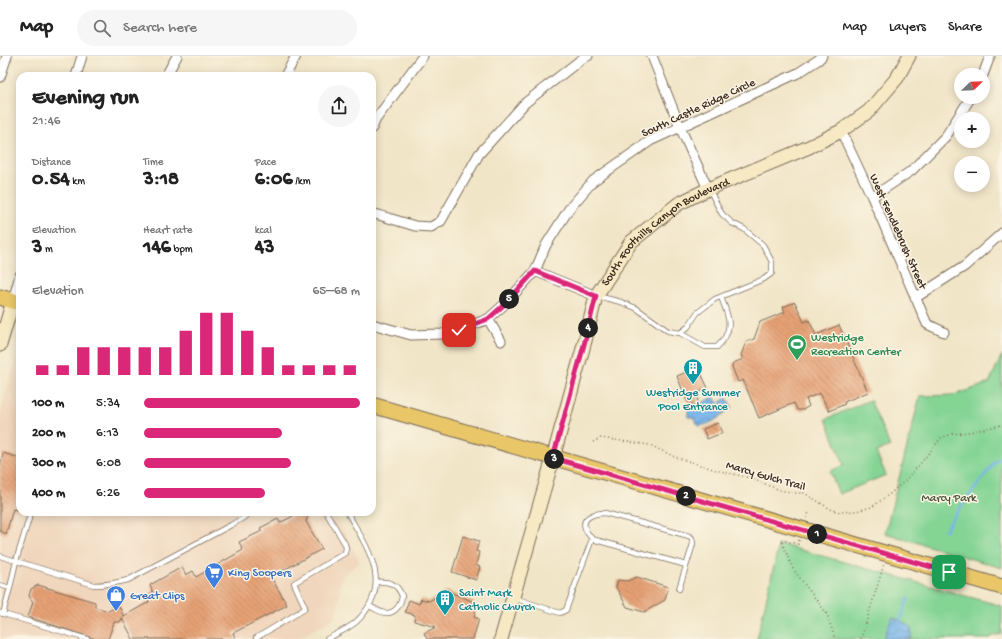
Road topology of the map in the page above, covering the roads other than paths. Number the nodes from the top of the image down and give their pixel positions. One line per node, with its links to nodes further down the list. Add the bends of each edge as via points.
1 (7, 56): 15 (street)
2 (82, 56): 12 (street)
3 (177, 56): 13 (street)
4 (296, 56): 14 (street)
5 (424, 56): 17 (street)
6 (588, 56): 22 (street, via 525,103 479,154 441,222 431,227 415,226)
7 (652, 56): 18 (street)
8 (822, 56): 18 (street, South Castle Ridge Circle, via 798,73)
9 (909, 56): 19 (street, South Foothills Canyon Boulevard, via 897,78 869,111)
10 (990, 56): 11 (street)
11 (986, 68)
12 (77, 72)
13 (168, 72)
14 (287, 72)
15 (0, 77)
16 (967, 104): 21 (street, via 946,136 911,171)
17 (376, 119)
18 (680, 127): 20 (street); 24 (street, South Castle Ridge Circle, via 650,141 593,181 569,209 546,245)
19 (841, 131): 20 (street, South Foothills Canyon Boulevard); 21 (street, West Fendlebrush Street)
20 (708, 189): 26 (street, South Foothills Canyon Boulevard, via 678,204 632,242); 27 (lane, via 722,214 762,245 772,262 772,273 764,279)
21 (872, 198): 28 (street, West Fendlebrush Street)
22 (376, 214)
23 (1002, 233): 28 (street, via 965,266)
24 (535, 271): 26 (street); 30 (street, South Castle Ridge Circle)
25 (16, 286): 29 (street)
26 (596, 296): 33 (lane, via 636,308 668,331); 37 (street, South Foothills Canyon Boulevard)
27 (721, 297): 33 (lane, via 697,313 688,327); 33 (lane, via 730,327 717,347 705,347)
28 (915, 298): 32 (street, West Fendlebrush Street, via 926,324)
29 (11, 300): 35 (street)
30 (488, 319): 31 (street, South Castle Ridge Circle, via 442,334 411,335); 34 (street)
31 (376, 325)
32 (944, 332)
33 (680, 333)
34 (501, 341)
35 (0, 345)
36 (376, 406): 37 (main road)
37 (553, 458): 48 (main road); 51 (street, South Foothills Canyon Boulevard)
38 (30, 516): 44 (lane)
39 (245, 516): 44 (lane, via 128,580 115,584 94,585)
40 (328, 516): 54 (lane, via 346,548 345,553 294,583 305,607 303,610)
41 (349, 516): 46 (lane, via 373,560)
42 (592, 539): 45 (lane); 45 (lane, via 585,528 585,523 588,518 599,513 689,536 693,541); 51 (lane, via 566,610 560,613)
43 (0, 556): 44 (lane)
44 (16, 561): 49 (lane)
45 (686, 566): 50 (lane)
46 (376, 582): 52 (lane); 52 (lane, via 396,585 402,596 400,604 388,613)
47 (0, 585): 49 (lane)
48 (1002, 587)
49 (10, 588): 53 (lane)
50 (679, 589)
51 (513, 598): 57 (street, South Foothills Canyon Boulevard)
52 (369, 606): 56 (lane, via 352,625)
53 (2, 614): 55 (lane)
54 (256, 638)
55 (87, 639)
56 (327, 639)
57 (501, 639)

